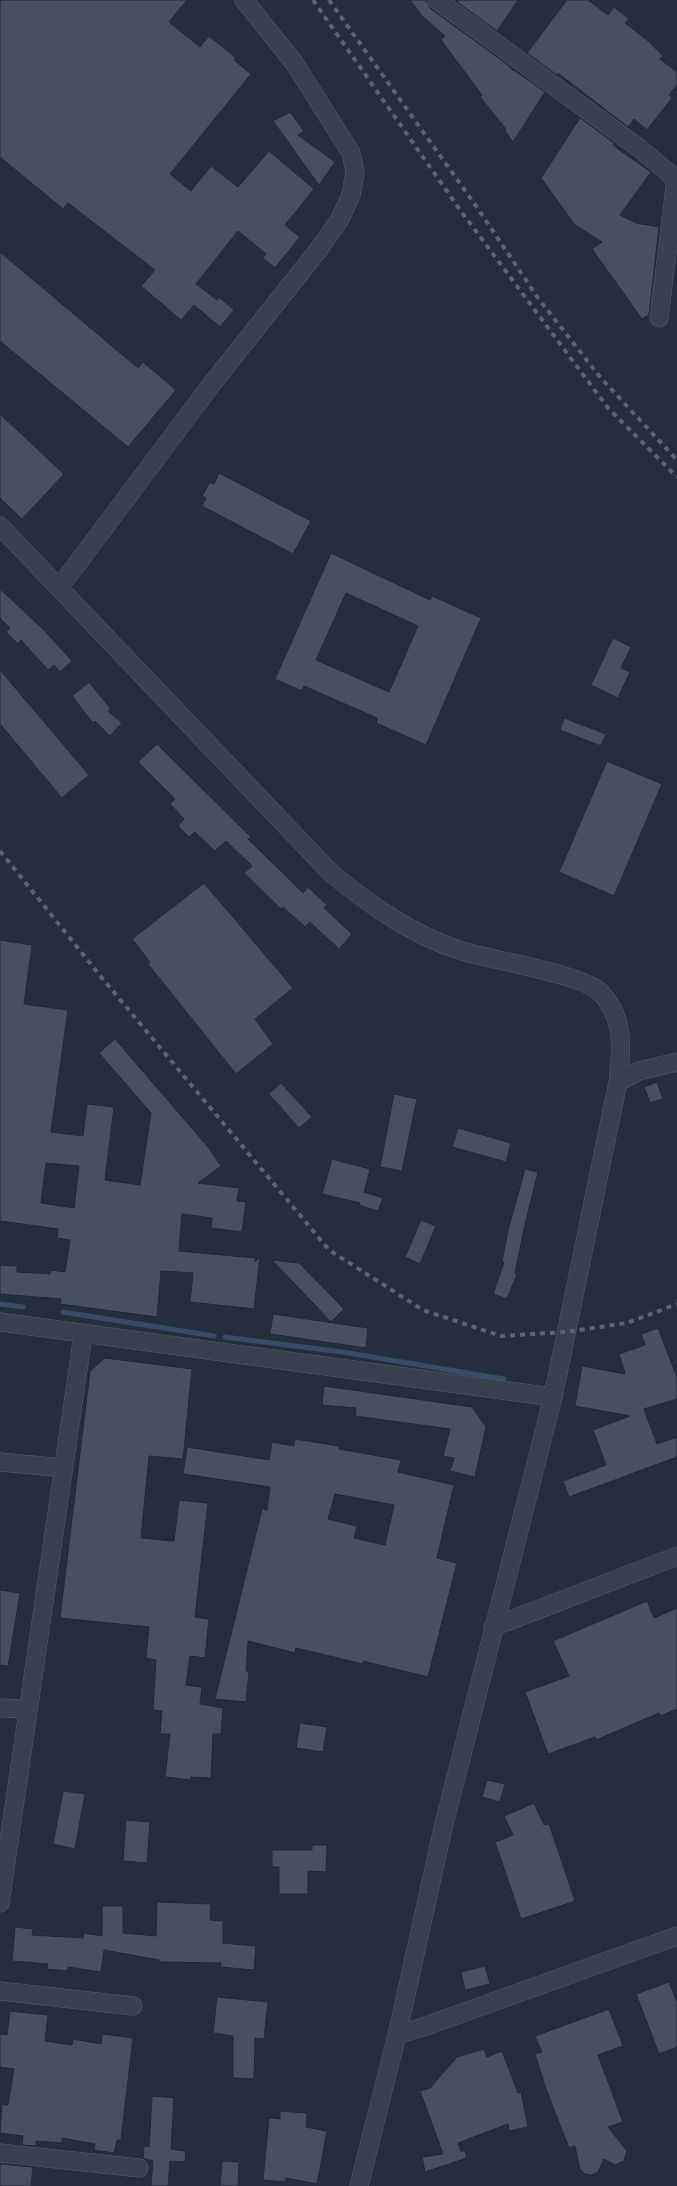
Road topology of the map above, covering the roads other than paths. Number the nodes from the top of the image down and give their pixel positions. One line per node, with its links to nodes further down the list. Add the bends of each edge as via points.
1 (244, 0): 6 (street, via 295,64 351,153 355,172 351,195 320,249 211,385)
2 (436, 0): 3 (street, via 639,148)
3 (676, 180): 4 (street)
4 (659, 318)
5 (0, 526): 6 (street)
6 (59, 588): 8 (street, via 331,873 368,903 411,930 461,951 574,979 598,990 611,1005 619,1026 622,1049)
7 (677, 1062): 8 (street, via 639,1071)
8 (618, 1082): 11 (street)
9 (0, 1322): 10 (street)
10 (83, 1335): 11 (street); 13 (street)
11 (553, 1397): 15 (street)
12 (0, 1462): 13 (street)
13 (64, 1468): 17 (street)
14 (677, 1556): 15 (street)
15 (493, 1626): 22 (street)
16 (0, 1708): 17 (street)
17 (28, 1709): 18 (street)
18 (0, 1904)
19 (677, 1936): 22 (street)
20 (0, 1991): 21 (street)
21 (133, 2006)
22 (396, 2035): 25 (street)
23 (0, 2153): 24 (street)
24 (139, 2168)
25 (359, 2186)

